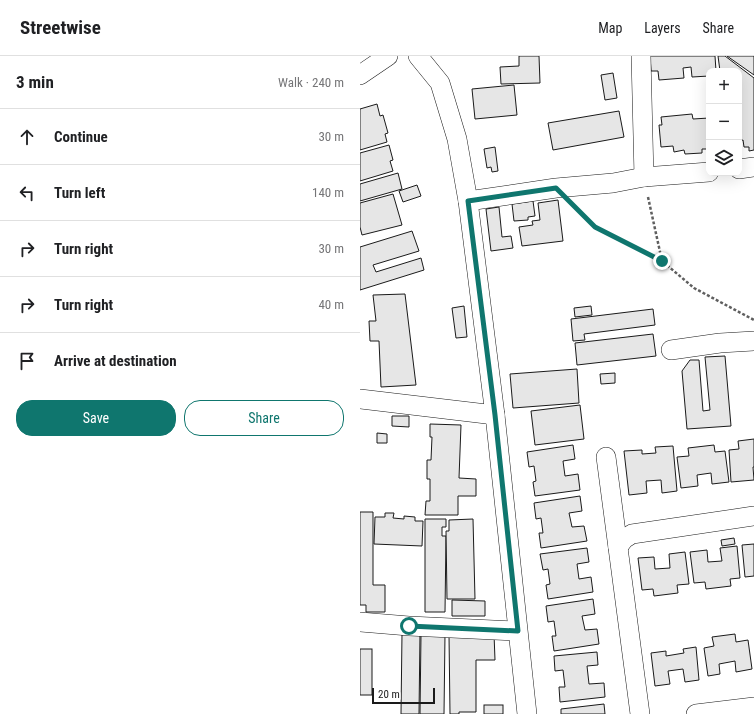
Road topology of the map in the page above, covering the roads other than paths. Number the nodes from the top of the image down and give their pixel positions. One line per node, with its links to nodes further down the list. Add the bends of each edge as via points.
1 (388, 56): 4 (street)
2 (418, 56): 9 (street, via 440,83 457,139)
3 (641, 56): 8 (street)
4 (360, 76)
5 (754, 167): 6 (street)
6 (742, 169)
7 (706, 172): 8 (street)
8 (644, 177): 9 (street)
9 (468, 201): 13 (street)
10 (754, 341): 11 (street)
11 (671, 350)
12 (360, 399): 13 (street)
13 (495, 415): 18 (street)
14 (606, 457): 16 (street)
15 (754, 516): 16 (street, via 632,534)
16 (618, 547): 21 (street)
17 (360, 622): 18 (street)
18 (518, 631): 20 (street)
19 (754, 707): 22 (street)
20 (527, 714)
21 (640, 714)
22 (696, 714)

